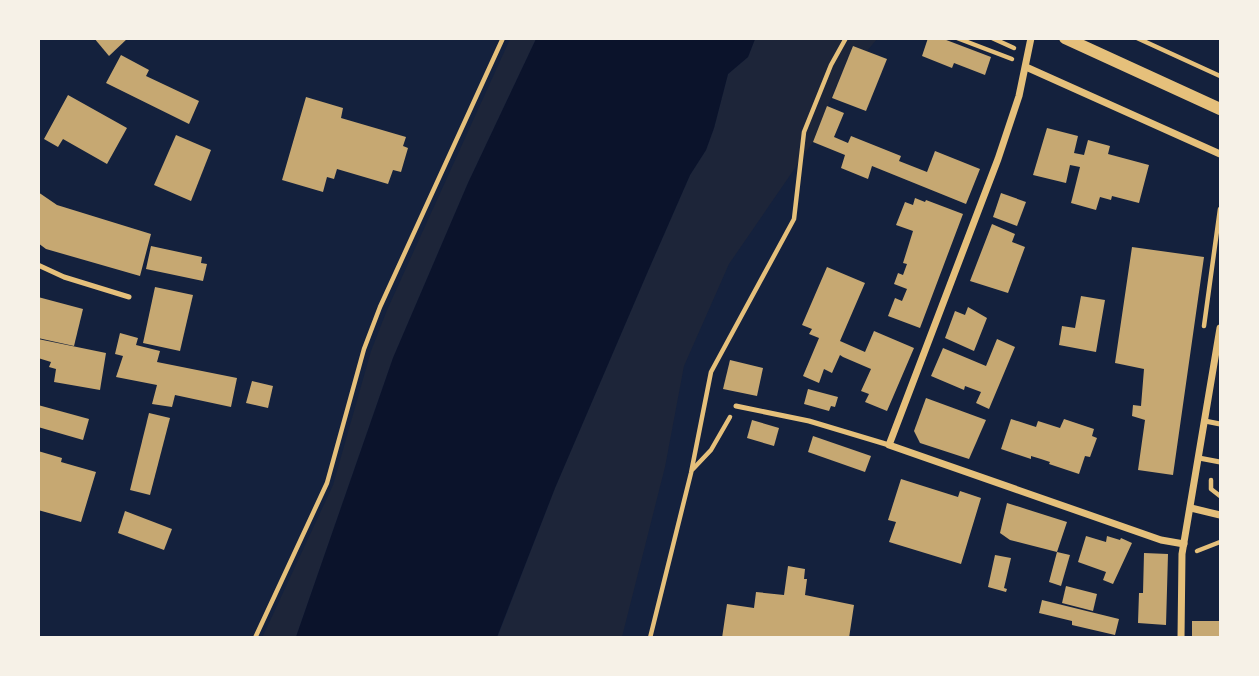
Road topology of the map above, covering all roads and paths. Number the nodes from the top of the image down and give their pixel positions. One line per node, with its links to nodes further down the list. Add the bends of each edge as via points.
1 (503, 38): 32 (path, via 380,307 327,483)
2 (846, 38): 24 (path, via 804,132 794,219 711,372)
3 (957, 38): 9 (path)
4 (992, 38): 8 (path)
5 (1031, 38): 10 (street)
6 (1065, 38): 12 (street)
7 (1137, 38): 11 (path)
8 (1014, 48)
9 (1012, 59)
10 (1026, 66): 13 (street); 21 (street, via 998,159)
11 (1220, 76)
12 (1220, 109)
13 (1219, 150)
14 (38, 265): 15 (lane)
15 (129, 297)
16 (1220, 328): 17 (street)
17 (1218, 367): 19 (street)
18 (737, 406): 21 (lane); 24 (path, via 711,450)
19 (1205, 421): 20 (lane); 22 (street)
20 (1220, 424)
21 (889, 445): 30 (street, via 1161,540)
22 (1199, 458): 23 (lane); 27 (street)
23 (1220, 462)
24 (692, 470): 33 (path)
25 (1211, 484): 26 (path)
26 (1220, 496)
27 (1191, 508): 28 (street); 30 (street)
28 (1220, 515)
29 (1220, 542): 31 (path)
30 (1184, 544): 34 (street)
31 (1192, 556)
32 (255, 638)
33 (650, 638)
34 (1181, 638)

